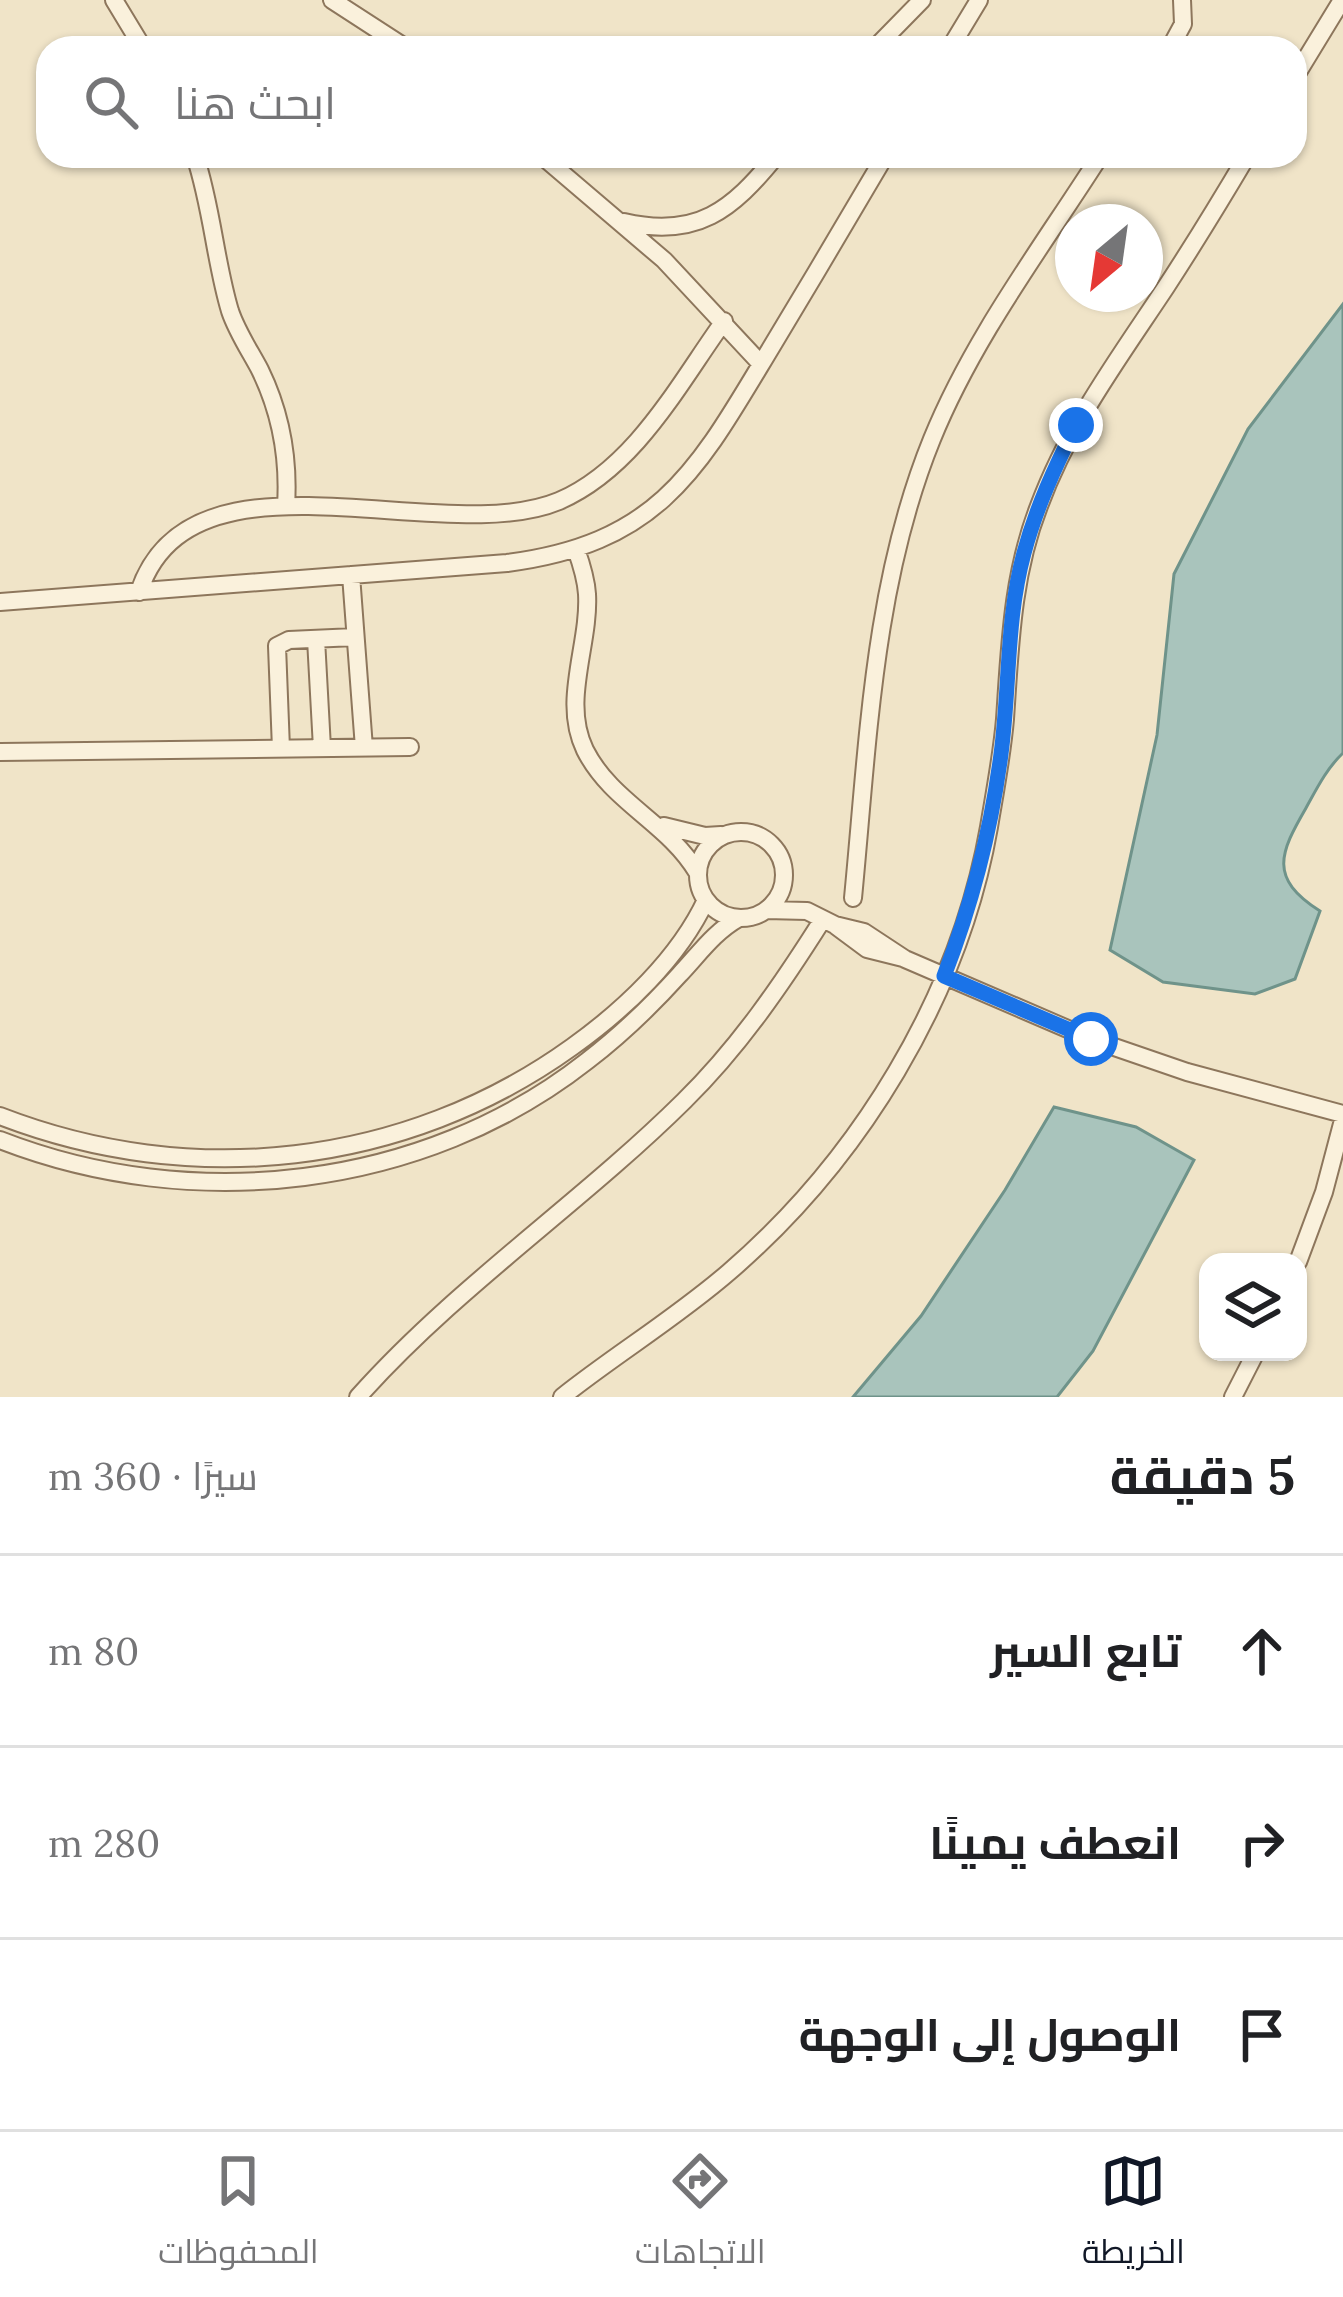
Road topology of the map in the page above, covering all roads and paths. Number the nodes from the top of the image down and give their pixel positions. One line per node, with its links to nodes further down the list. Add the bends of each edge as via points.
1 (113, 0): 7 (street)
2 (332, 0): 8 (street)
3 (922, 0): 9 (street)
4 (979, 0): 10 (street)
5 (1182, 0): 11 (street)
6 (1342, 0): 12 (street)
7 (136, 36)
8 (388, 36)
9 (887, 36)
10 (957, 36)
11 (1176, 36)
12 (1307, 57)
13 (199, 168): 22 (street, via 229,308 280,427)
14 (557, 168): 19 (street)
15 (766, 168): 19 (street, via 741,197 703,220 673,227)
16 (878, 168): 21 (street)
17 (1092, 168): 38 (street, via 974,354 921,466 881,630)
18 (1239, 168): 43 (street, via 1091,398 1037,509 1011,619 987,838)
19 (622, 222): 20 (street)
20 (724, 321): 21 (street); 22 (street, via 631,448 557,502 489,517)
21 (761, 364): 23 (street, via 686,478 637,519)
22 (286, 506): 25 (street, via 236,509 195,525 157,556)
23 (576, 548): 24 (street, via 508,563); 34 (street, via 587,597 578,728 600,772)
24 (350, 575): 25 (street); 27 (street)
25 (140, 592): 26 (street)
26 (0, 602)
27 (355, 638): 28 (street); 32 (street)
28 (316, 639): 30 (street, via 277,646); 31 (street)
29 (410, 747): 32 (street)
30 (281, 748): 31 (street); 33 (street)
31 (322, 748): 32 (street)
32 (364, 748)
33 (0, 752)
34 (657, 824): 35 (street); 36 (street)
35 (724, 835): 36 (street, via 702,854); 37 (street, via 752,833 769,842)
36 (697, 872): 39 (street)
37 (784, 877): 40 (street); 42 (street)
38 (854, 898)
39 (706, 900): 41 (street); 44 (street, via 658,968 587,1036 487,1099 391,1137 299,1155 177,1158 77,1141)
40 (766, 910): 41 (street); 42 (street)
41 (739, 918): 46 (street, via 569,1074 492,1120 398,1158 316,1175 188,1182 99,1169)
42 (822, 918): 43 (street); 49 (street, via 760,1013 691,1095)
43 (944, 976): 45 (street, via 1044,1020); 50 (street, via 885,1089 780,1223 697,1298)
44 (0, 1116)
45 (1343, 1118): 47 (street)
46 (0, 1139)
47 (1301, 1253)
48 (1251, 1361): 51 (street)
49 (358, 1397)
50 (562, 1397)
51 (1233, 1397)

